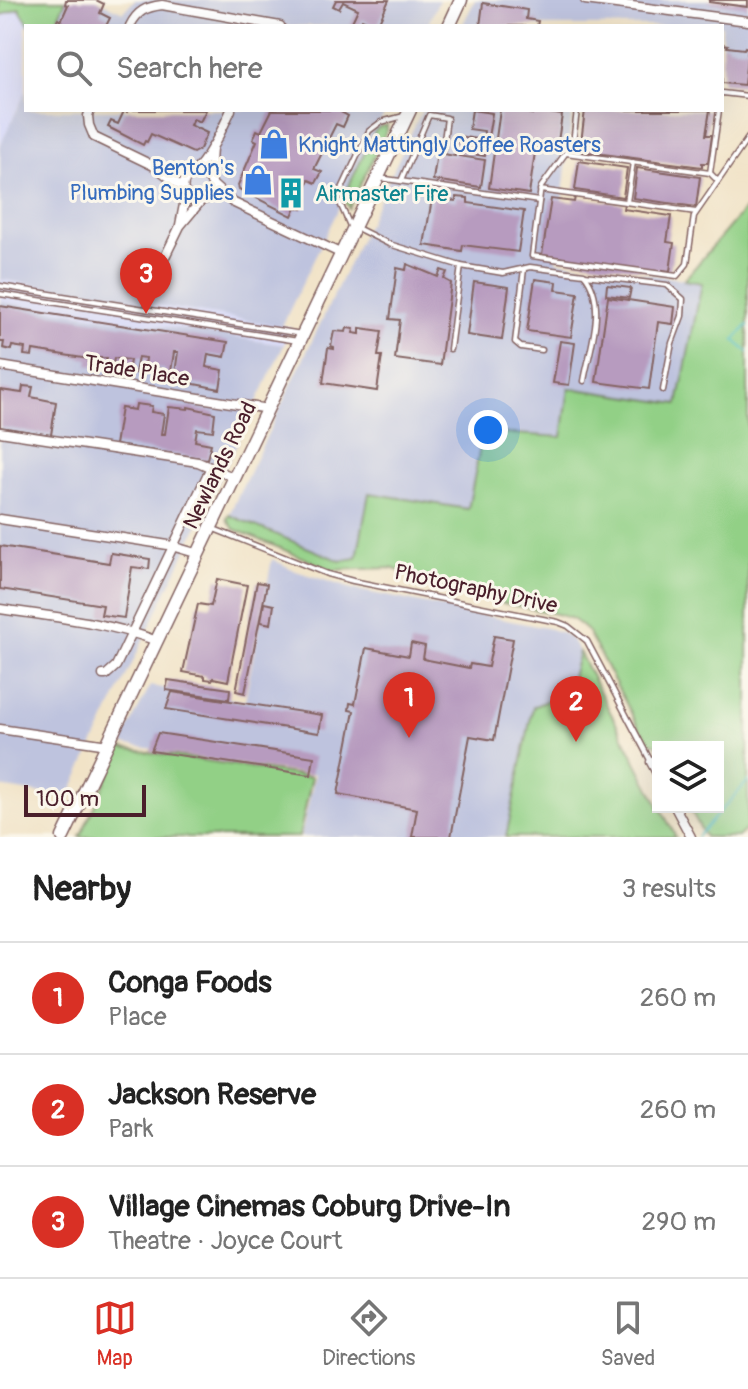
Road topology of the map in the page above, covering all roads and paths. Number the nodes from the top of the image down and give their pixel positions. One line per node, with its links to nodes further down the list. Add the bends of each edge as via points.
1 (461, 0): 6 (street)
2 (585, 0): 3 (street)
3 (748, 21)
4 (131, 24): 5 (street, via 141,11 162,5)
5 (271, 24)
6 (450, 24)
7 (724, 93): 8 (lane)
8 (748, 96)
9 (90, 112): 19 (street, via 94,137)
10 (230, 112): 15 (street)
11 (577, 112): 17 (lane, via 573,143)
12 (719, 112): 20 (lane)
13 (409, 113): 22 (street, Newlands Road); 34 (lane, via 369,131 339,195)
14 (748, 138): 25 (lane)
15 (212, 147): 21 (street); 23 (street)
16 (443, 148): 24 (lane, via 447,118 429,115)
17 (566, 153): 18 (lane); 26 (lane)
18 (633, 162): 20 (lane); 31 (lane)
19 (158, 168): 21 (street); 27 (street)
20 (710, 173): 25 (lane)
21 (192, 174): 23 (street, via 203,173); 27 (street, via 184,181)
22 (378, 177): 24 (lane); 34 (street, Newlands Road)
23 (211, 181): 28 (street); 30 (street)
24 (401, 181): 29 (lane)
25 (718, 181): 32 (lane)
26 (540, 190): 29 (lane); 31 (lane)
27 (184, 191): 28 (street, via 192,200); 33 (street)
28 (204, 200): 30 (street); 33 (street)
29 (539, 201): 32 (lane, via 532,256 677,276 687,264)
30 (232, 202): 35 (street)
31 (627, 202): 32 (lane)
32 (696, 212)
33 (180, 226): 37 (street)
34 (353, 230): 35 (street, Newlands Road); 36 (lane)
35 (342, 254): 42 (street, Newlands Road)
36 (461, 266): 38 (lane, via 503,273); 43 (lane)
37 (160, 267)
38 (524, 269): 39 (lane); 44 (lane, via 515,342)
39 (584, 274): 46 (lane, via 597,308); 47 (lane, via 667,285 683,299)
40 (0, 286): 42 (lane)
41 (0, 294): 42 (lane)
42 (302, 338): 48 (street, Newlands Road)
43 (450, 349)
44 (542, 350)
45 (0, 366): 48 (street, Trade Place)
46 (584, 381)
47 (663, 390)
48 (268, 409): 51 (street, Newlands Road)
49 (0, 432): 50 (street)
50 (211, 467): 51 (street); 54 (street)
51 (235, 478): 53 (street, Newlands Road)
52 (0, 519): 54 (street)
53 (211, 528): 55 (street, Newlands Road); 62 (lane, Photography Drive, via 327,574 568,626 587,641)
54 (172, 546): 55 (street); 57 (street)
55 (199, 554): 58 (street, Newlands Road)
56 (0, 609): 57 (street)
57 (133, 632): 58 (street); 59 (street, via 116,666)
58 (157, 641): 61 (street, Newlands Road)
59 (103, 675)
60 (0, 729): 61 (street)
61 (108, 745): 64 (street, Newlands Road)
62 (651, 762)
63 (679, 813): 65 (street)
64 (63, 837)
65 (691, 837)

